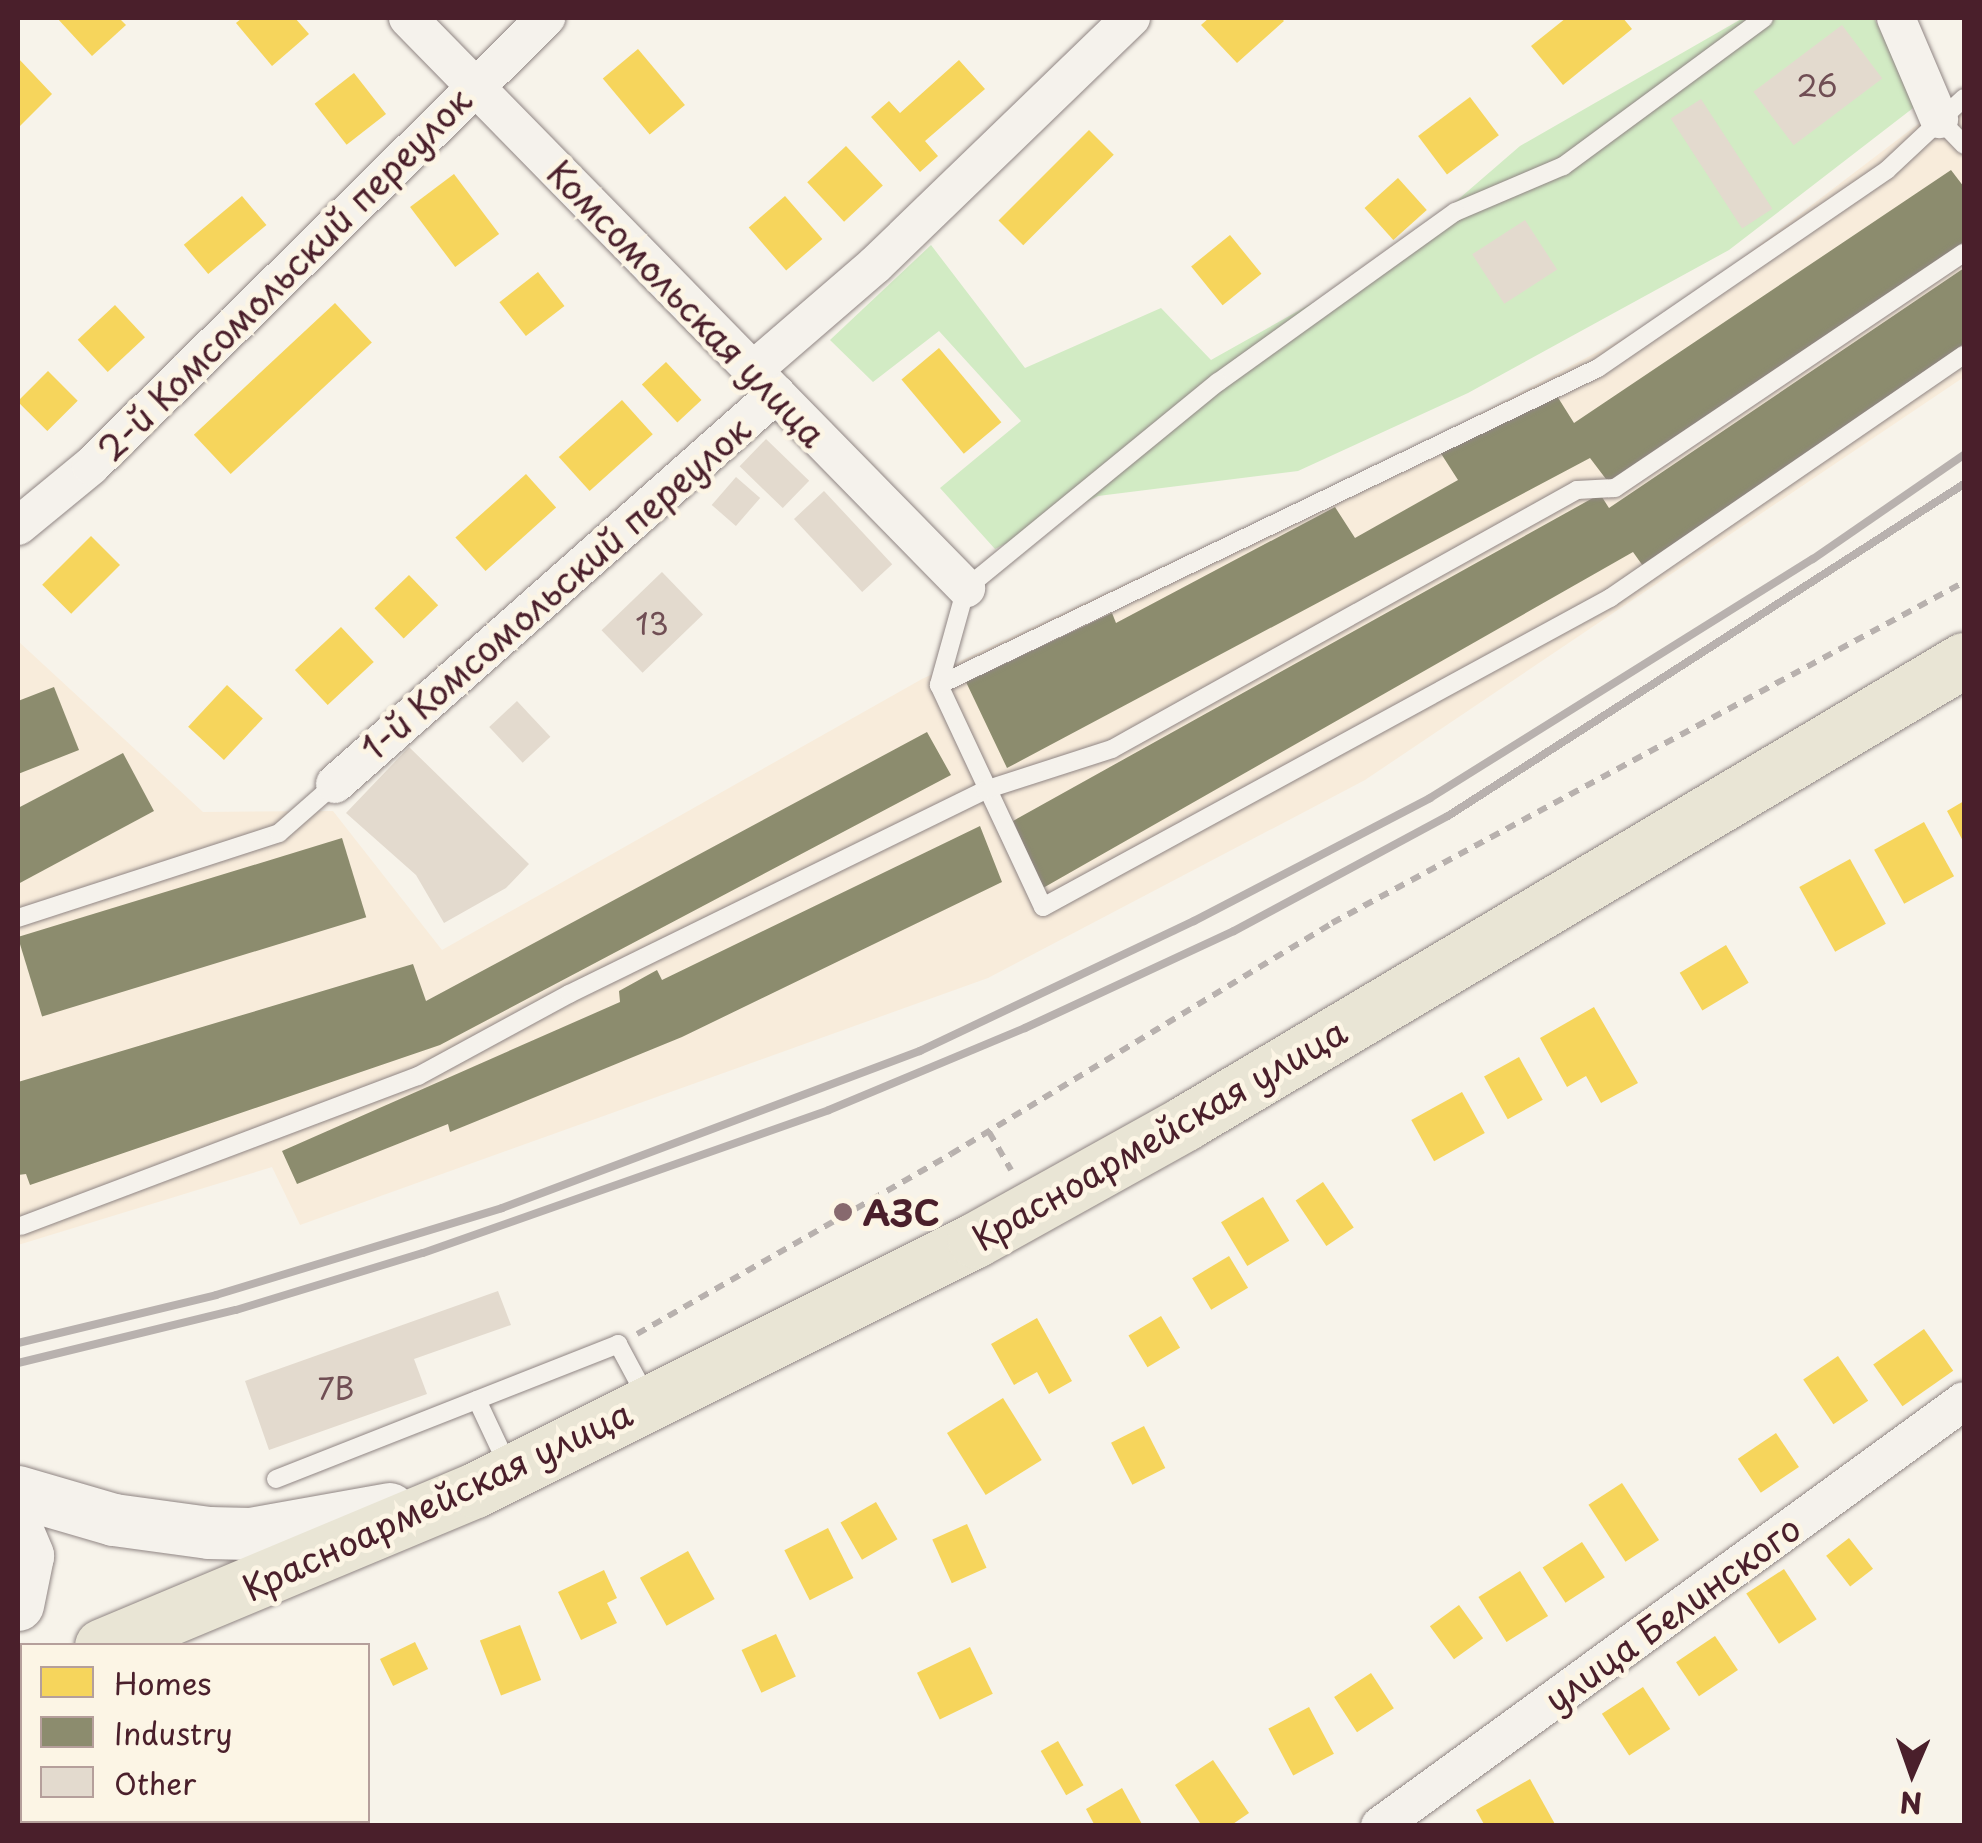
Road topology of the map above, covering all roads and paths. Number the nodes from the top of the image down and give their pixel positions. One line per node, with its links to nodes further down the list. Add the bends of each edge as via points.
1 (408, 18): 6 (street, Комсомольская улица)
2 (546, 18): 6 (street, 2-й Комсомольский переулок)
3 (1130, 18): 10 (street, 1-й Комсомольский переулок, via 874,265)
4 (1764, 18): 13 (lane, via 1564,166 1455,212 1218,382)
5 (1896, 18): 7 (street)
6 (474, 86): 10 (street, Комсомольская улица); 11 (street, 2-й Комсомольский переулок, via 91,466)
7 (1956, 121): 15 (lane, via 1598,368)
8 (1964, 253): 17 (lane, via 1615,488 1578,490 1112,749)
9 (1964, 355): 17 (lane, via 1610,598 1042,907)
10 (764, 383): 13 (street, Комсомольская улица); 16 (street, 1-й Комсомольский переулок)
11 (18, 526)
12 (1964, 582): 20 (path, via 1332,924 951,1154)
13 (966, 588): 15 (lane)
14 (1964, 660): 23 (main road, Красноармейская улица, via 1185,1124 975,1240)
15 (938, 685): 17 (lane)
16 (336, 784): 18 (lane, via 279,833)
17 (984, 790): 19 (lane, via 569,994 418,1076)
18 (18, 918)
19 (21, 1226)
20 (618, 1344): 21 (lane); 23 (lane)
21 (477, 1400): 24 (lane); 25 (lane)
22 (1964, 1401): 30 (street, улица Белинского)
23 (650, 1403): 25 (main road, Красноармейская улица)
24 (276, 1479)
25 (493, 1481): 26 (main road, via 250,1534 163,1528); 29 (main road, Красноармейская улица)
26 (18, 1492)
27 (18, 1532): 28 (main road, via 28,1556)
28 (18, 1605)
29 (112, 1643)
30 (1380, 1826)

